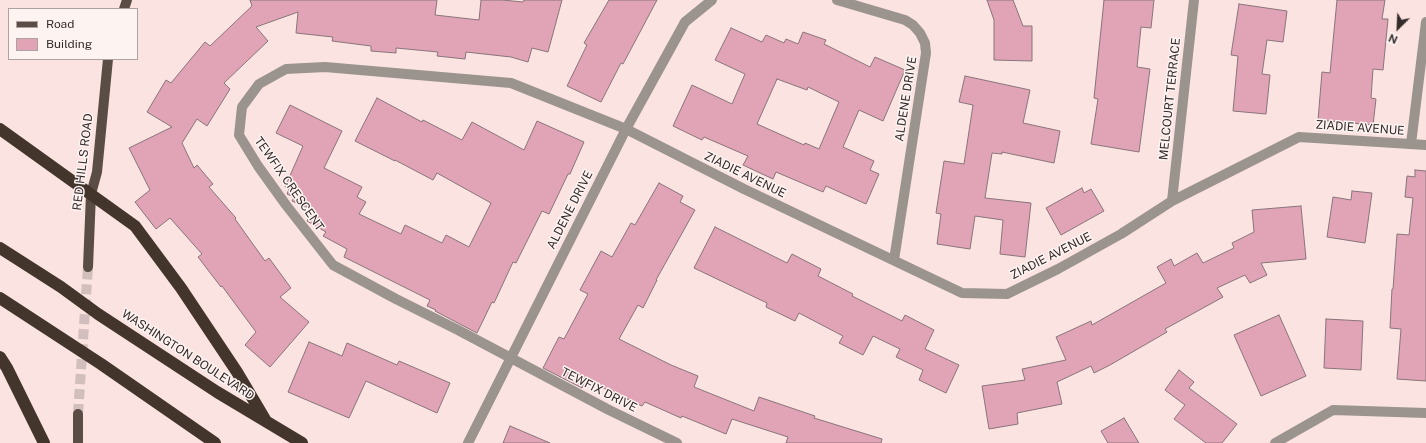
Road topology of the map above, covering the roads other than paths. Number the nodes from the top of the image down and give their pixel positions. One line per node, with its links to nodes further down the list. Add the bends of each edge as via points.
1 (712, 0): 7 (street, ALDENE DRIVE, via 685,22)
2 (837, 0): 13 (street, ALDENE DRIVE, via 904,20 914,25 925,43 926,53)
3 (1194, 0): 11 (street, MELCOURT TERRACE)
4 (1426, 22): 8 (street)
5 (108, 60): 10 (main road, RED HILLS ROAD, via 97,172)
6 (0, 129): 10 (highway)
7 (626, 130): 13 (street, ZIADIE AVENUE); 17 (street, ALDENE DRIVE); 17 (street, TEWFIX CRESCENT, via 511,83 326,67 286,69 259,84 242,107 239,135 258,166 332,265)
8 (1411, 144): 9 (street, ZIADIE AVENUE); 11 (street, ZIADIE AVENUE, via 1299,137)
9 (1426, 145)
10 (91, 194): 14 (main road, RED HILLS ROAD); 20 (highway, via 136,226 237,372)
11 (1172, 201): 13 (street, ZIADIE AVENUE, via 1108,241 1007,294 962,293)
12 (0, 248): 20 (highway, WASHINGTON BOULEVARD)
13 (894, 260)
14 (88, 268)
15 (0, 298): 23 (highway)
16 (0, 357): 21 (highway)
17 (510, 358): 25 (street, ALDENE DRIVE); 26 (street, TEWFIX DRIVE)
18 (1426, 413): 27 (street, via 1333,410)
19 (78, 414): 22 (main road)
20 (266, 422): 24 (highway, WASHINGTON BOULEVARD)
21 (44, 443)
22 (78, 443)
23 (215, 443)
24 (302, 443)
25 (468, 443)
26 (677, 443)
27 (1275, 443)

